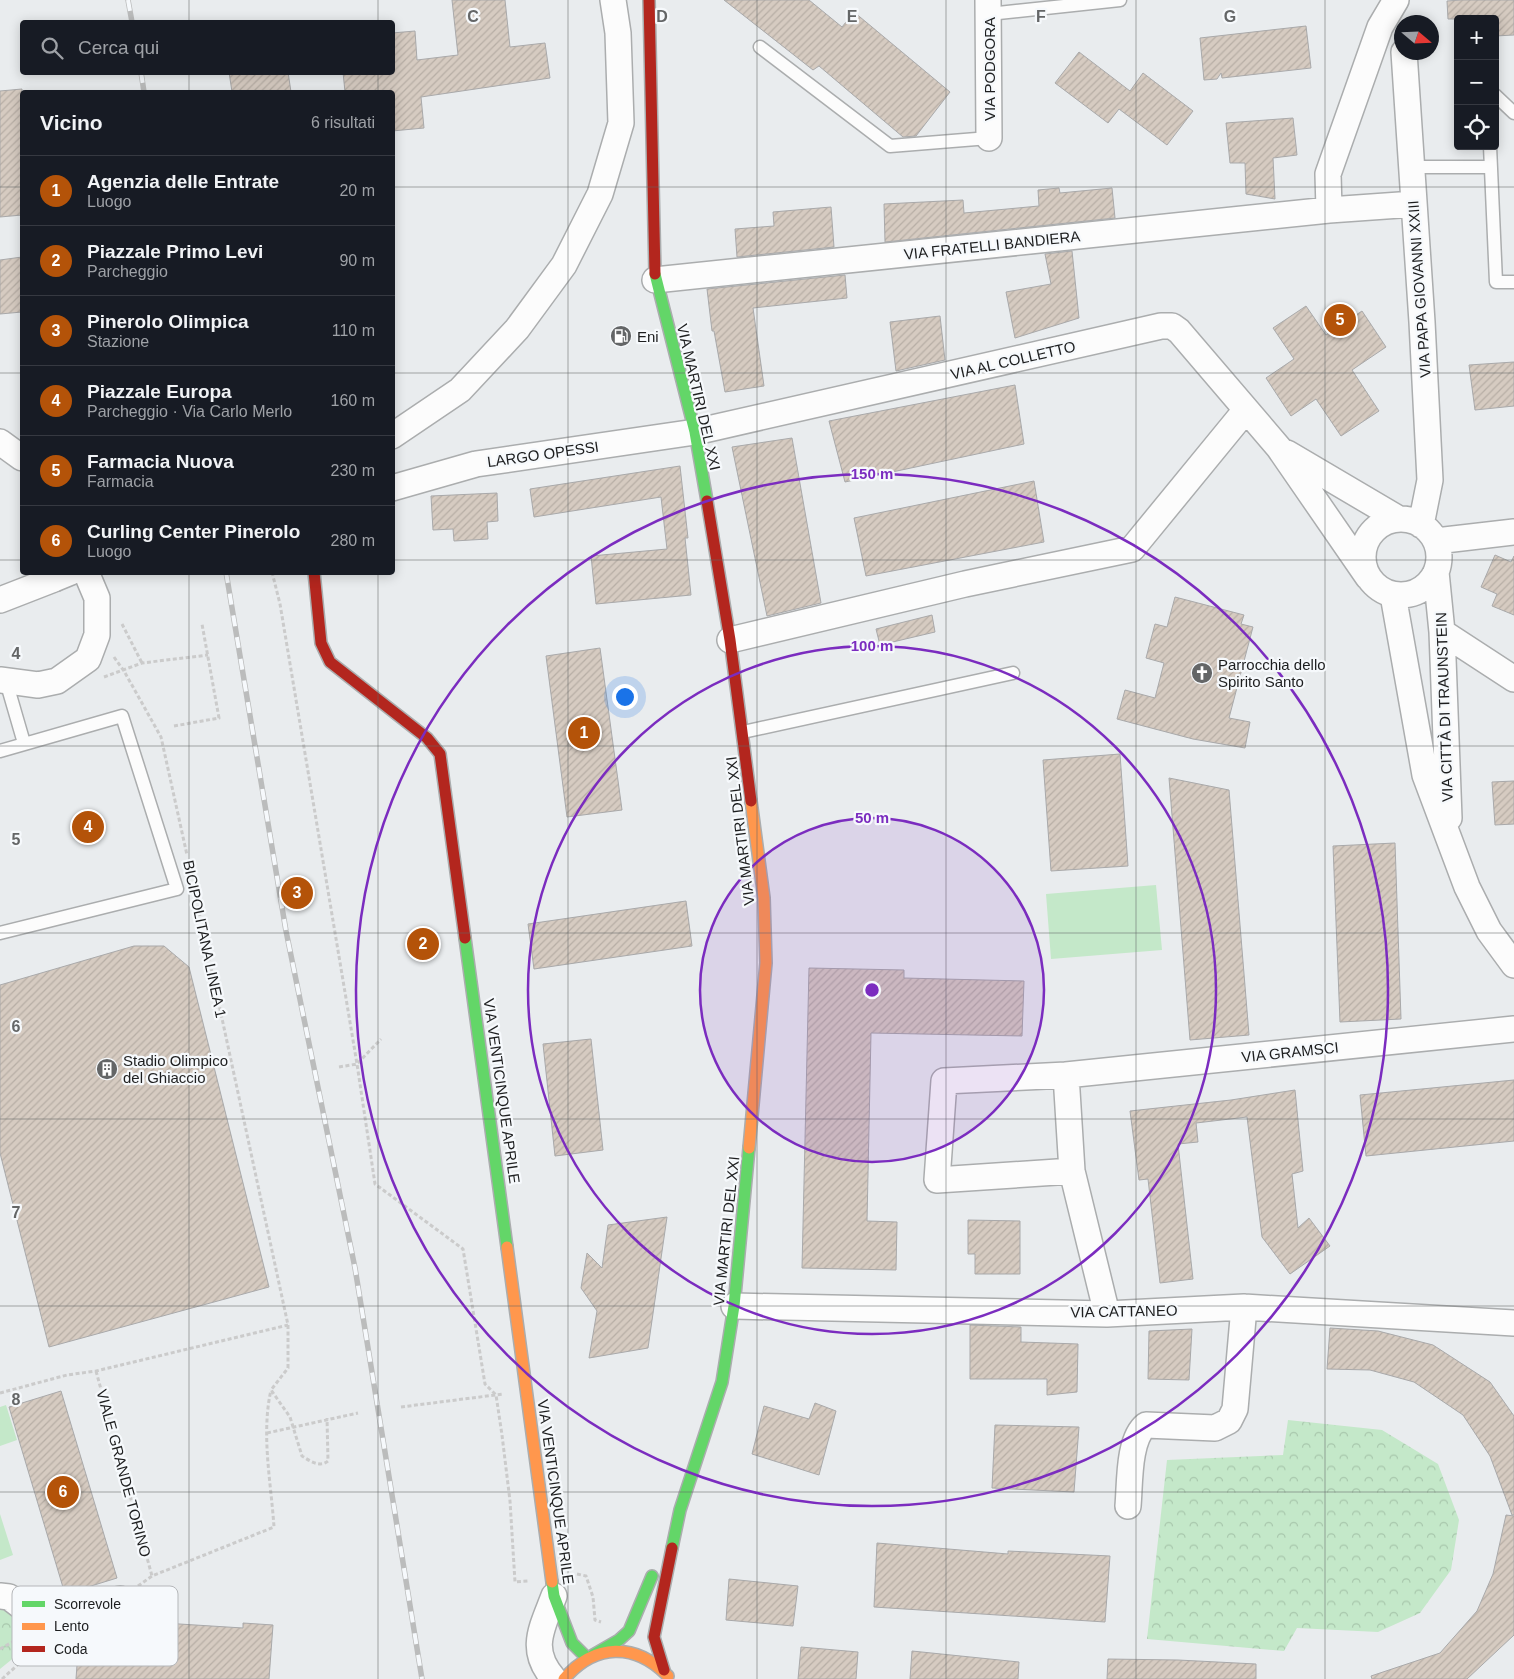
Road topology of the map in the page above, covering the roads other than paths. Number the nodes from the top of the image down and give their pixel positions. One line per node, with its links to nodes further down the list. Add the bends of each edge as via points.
1 (613, 0): 24 (street, via 618,34 621,123 600,194 564,265 517,329 460,390)
2 (649, 0): 14 (street, VIA MARTIRI DEL XXI)
3 (1120, 0): 6 (lane)
4 (1396, 0): 19 (street, via 1380,27 1328,174)
5 (1401, 0): 7 (street)
6 (988, 7): 13 (street, VIA PODGORA)
7 (1402, 15)
8 (662, 40): 14 (street, VIA MARTIRI DEL XXI)
9 (760, 47): 13 (lane, via 890,146)
10 (1404, 60): 16 (street, VIA PAPA GIOVANNI XXIII)
11 (1499, 99): 12 (lane)
12 (1514, 113)
13 (989, 138)
14 (653, 149): 20 (street, VIA MARTIRI DEL XXI)
15 (1490, 150): 17 (lane)
16 (1411, 167): 17 (lane); 18 (street, VIA PAPA GIOVANNI XXIII)
17 (1491, 167): 21 (lane, via 1496,282)
18 (1414, 204): 19 (street, VIA FRATELLI BANDIERA); 29 (street, VIA PAPA GIOVANNI XXIII, via 1430,480)
19 (1329, 210): 20 (street, VIA FRATELLI BANDIERA)
20 (656, 280): 23 (street, VIA MARTIRI DEL XXI)
21 (1514, 282)
22 (1245, 411): 23 (street, VIA AL COLLETTO, via 1179,331 1172,326 1161,326); 26 (street, VIA AL COLLETTO); 39 (street, via 1132,548)
23 (695, 432): 28 (street, LARGO OPESSI, via 476,464); 39 (street, VIA MARTIRI DEL XXI)
24 (395, 434)
25 (0, 442): 27 (street)
26 (1279, 448): 29 (street, VIA AL COLLETTO); 35 (street, VIA AL COLLETTO)
27 (20, 457)
28 (395, 487)
29 (1419, 528): 30 (street); 31 (street, via 1439,562); 35 (street, via 1388,521 1370,534 1363,555)
30 (1514, 532)
31 (1436, 572): 36 (street, via 1431,582 1414,594); 38 (street, VIA CITTÀ DI TRAUNSTEIN)
32 (87, 575): 42 (street, via 97,598 97,635 88,659 57,681 38,685)
33 (314, 575): 59 (street, VIA VENTICINQUE APRILE, via 321,643 330,662 427,738 440,754)
34 (62, 576): 37 (street)
35 (1368, 576): 36 (street, via 1378,588)
36 (1393, 595): 46 (street, VIA CITTÀ DI TRAUNSTEIN, via 1425,775)
37 (0, 600)
38 (1442, 632): 41 (street); 46 (street, VIA CITTÀ DI TRAUNSTEIN)
39 (730, 640): 43 (street, VIA MARTIRI DEL XXI)
40 (1013, 673): 43 (lane)
41 (1514, 679)
42 (3, 680): 44 (lane)
43 (742, 732): 52 (street, VIA MARTIRI DEL XXI, via 764,898 766,963)
44 (24, 744): 45 (lane); 47 (lane, via 122,716 177,889)
45 (0, 751)
46 (1449, 842): 48 (street, VIA CITTÀ DI TRAUNSTEIN, via 1466,887)
47 (0, 933)
48 (1514, 966)
49 (1514, 1029): 50 (street, VIA GRAMSCI)
50 (1066, 1074): 51 (street); 51 (street, VIA GRAMSCI, via 944,1081 936,1180)
51 (1072, 1171): 54 (street)
52 (734, 1306): 54 (street, VIA CATTANEO); 57 (street, VIA MARTIRI DEL XXI, via 722,1382)
53 (1244, 1307): 54 (street, VIA CATTANEO); 55 (street, VIA CATTANEO); 56 (street, via 1236,1409 1229,1421 1215,1428 1146,1425 1138,1431)
54 (1107, 1314)
55 (1514, 1323)
56 (1128, 1506)
57 (680, 1510): 61 (street, VIA MARTIRI DEL XXI, via 629,1631); 62 (street, VIA MARTIRI DEL XXI, via 654,1637)
58 (0, 1596): 60 (street)
59 (554, 1596): 61 (street, VIA VENTICINQUE APRILE, via 572,1643); 63 (street, via 538,1652)
60 (12, 1598)
61 (590, 1656): 62 (street, VIA MARTIRI DEL XXI, via 623,1650 652,1660); 64 (street, VIA MARTIRI DEL XXI, via 576,1665)
62 (667, 1674)
63 (554, 1679)
64 (564, 1679)

